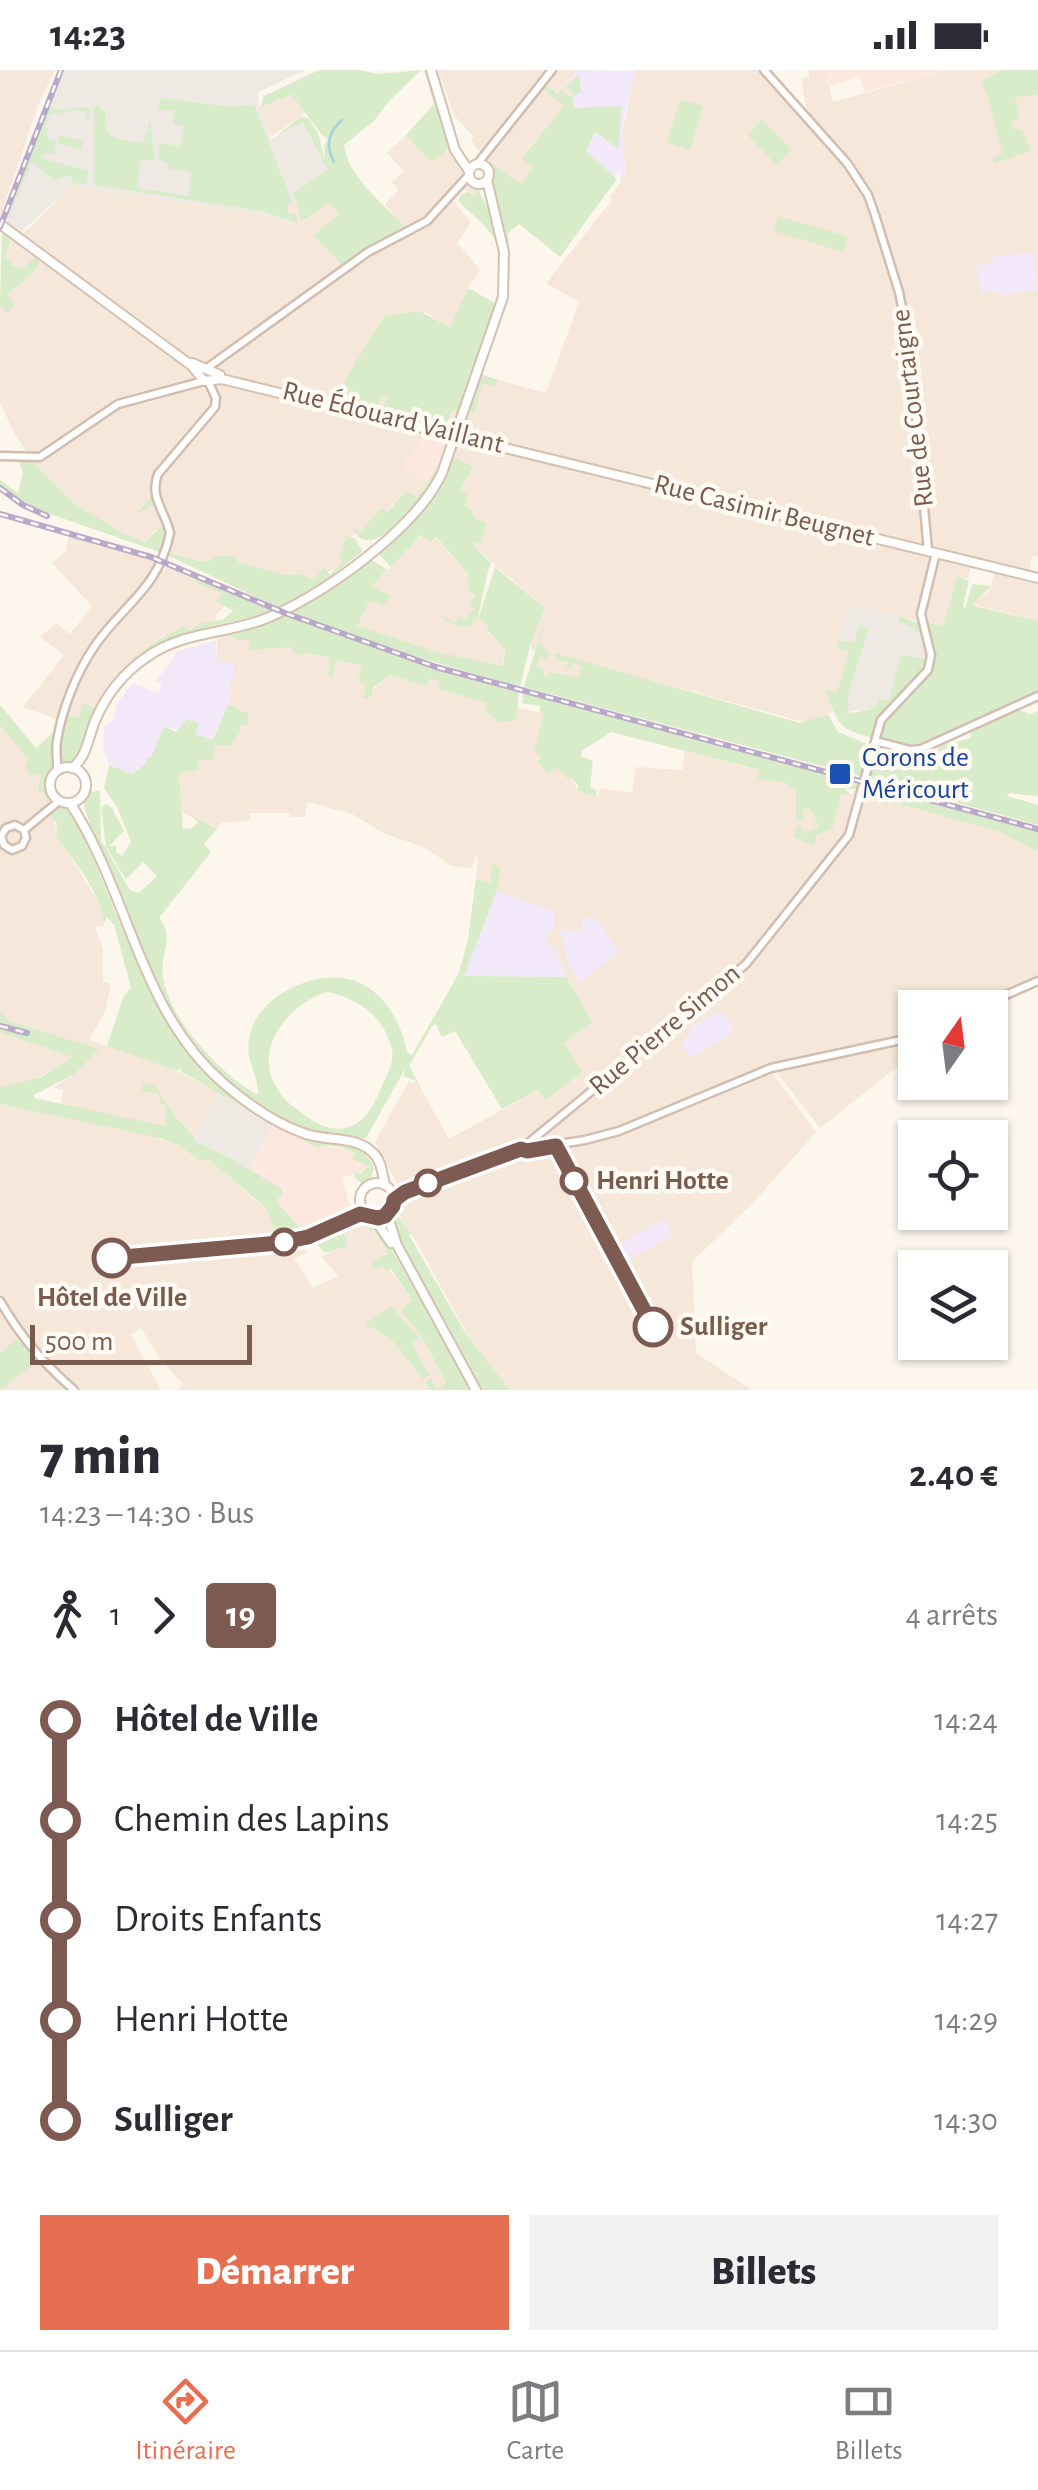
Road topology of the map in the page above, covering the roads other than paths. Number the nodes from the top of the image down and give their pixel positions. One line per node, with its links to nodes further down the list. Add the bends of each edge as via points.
1 (430, 70): 4 (main road, via 454,143)
2 (552, 70): 4 (street)
3 (764, 70): 12 (street, Rue de Courtaigne, via 848,163 875,215 907,330)
4 (476, 170): 5 (main road); 5 (main road, via 489,173); 7 (main road); 8 (street, via 415,230 368,252)
5 (487, 180): 7 (main road)
6 (2, 223): 8 (main road)
7 (501, 234): 9 (main road, via 502,304)
8 (206, 374): 9 (main road, Rue Édouard Vaillant); 10 (street, via 118,404 40,457); 18 (street, via 216,403 156,476 154,496 169,530 165,551 150,584 101,637 73,685 59,733 58,758)
9 (453, 434): 11 (main road, Rue Édouard Vaillant); 16 (main road, via 439,480 423,505 339,577 263,620 180,639 150,655 115,686)
10 (0, 456)
11 (573, 463): 12 (main road, Rue Casimir Beugnet); 12 (main road, Rue Casimir Beugnet)
12 (932, 551): 13 (main road, Rue Casimir Beugnet); 13 (main road); 14 (street, Rue de Courtaigne)
13 (1038, 577)
14 (921, 620): 17 (street, Rue Pierre Simon, via 928,670 882,716)
15 (1038, 696): 17 (street, via 921,749)
16 (89, 740): 18 (main road, via 80,760); 19 (main road)
17 (875, 740): 30 (street, Rue Pierre Simon, via 849,836 746,964)
18 (65, 769): 19 (main road); 20 (main road, via 50,782)
19 (83, 776): 21 (main road)
20 (56, 798): 22 (main road); 23 (street)
21 (80, 798): 22 (main road); 24 (main road)
22 (70, 803): 24 (main road)
23 (24, 830): 25 (street, via 20,848); 25 (street, via 6,828)
24 (87, 832): 29 (main road, via 156,994 198,1058 290,1128)
25 (2, 847)
26 (1038, 981): 27 (street)
27 (1008, 994)
28 (898, 1040): 30 (street, via 772,1068 596,1137)
29 (363, 1142): 31 (main road, via 377,1166); 32 (main road)
30 (521, 1149): 32 (street)
31 (374, 1183): 32 (main road); 34 (main road, via 359,1200)
32 (390, 1192): 33 (main road)
33 (388, 1214): 34 (main road); 35 (main road)
34 (374, 1218): 35 (main road)
35 (407, 1265): 38 (main road)
36 (0, 1301): 37 (street, via 26,1343)
37 (74, 1390)
38 (476, 1390)

